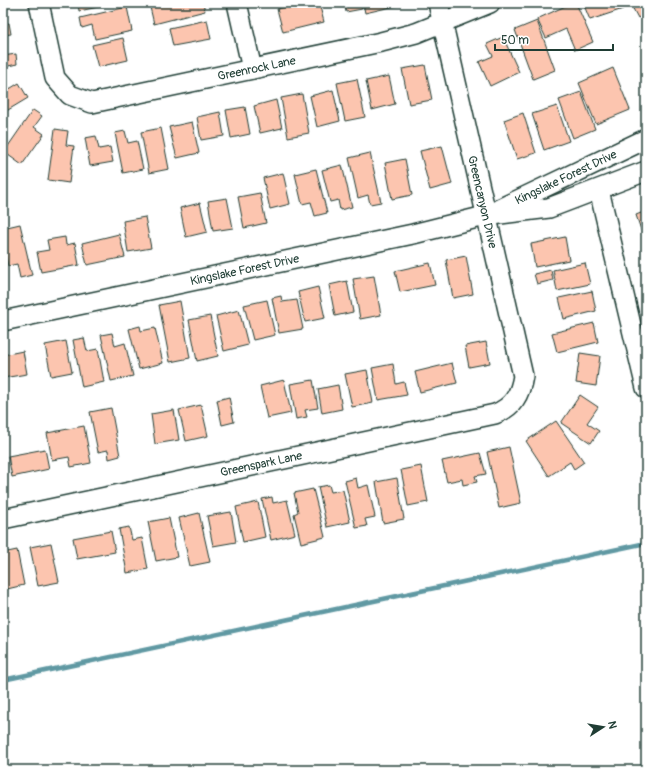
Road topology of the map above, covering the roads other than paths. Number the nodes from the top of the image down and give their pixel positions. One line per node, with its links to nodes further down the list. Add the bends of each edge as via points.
1 (39, 3): 6 (street, Greenrock Lane, via 55,78 70,96 92,103)
2 (237, 3): 6 (street)
3 (438, 3): 5 (street, Greencanyon Drive)
4 (490, 3): 5 (street, Greenrock Lane)
5 (442, 22): 6 (street, Greenrock Lane, via 416,33 381,42); 10 (street, Greencanyon Drive)
6 (252, 69)
7 (646, 139): 10 (street, Kingslake Forest Drive)
8 (646, 171): 9 (street, Kingslake Forest Drive)
9 (599, 190): 10 (street, Kingslake Forest Drive, via 549,208); 12 (street)
10 (485, 216): 11 (street, Kingslake Forest Drive, via 413,234); 13 (street, Greencanyon Drive, via 523,376)
11 (3, 321)
12 (646, 388)
13 (515, 400): 14 (street, Greenspark Lane, via 506,410 495,414)
14 (3, 519)

